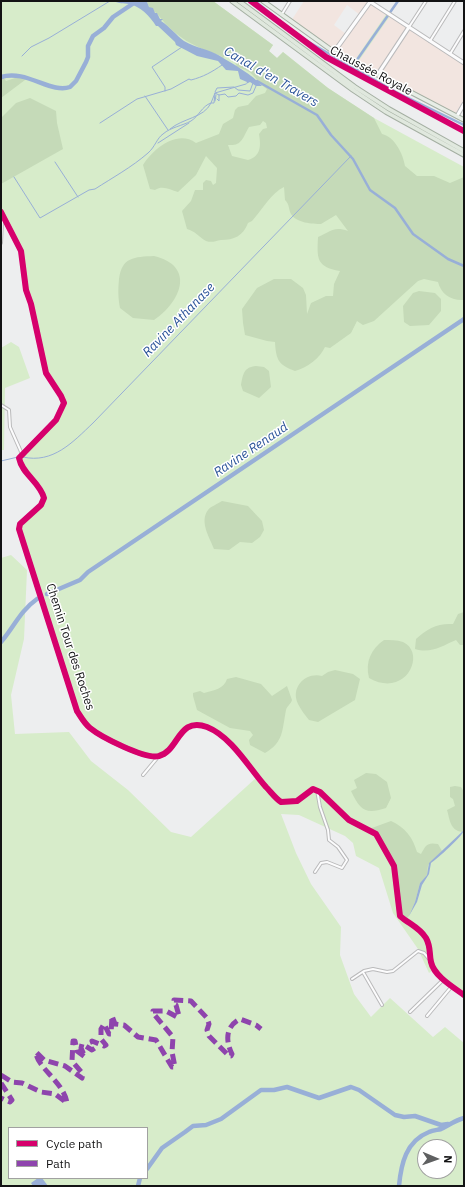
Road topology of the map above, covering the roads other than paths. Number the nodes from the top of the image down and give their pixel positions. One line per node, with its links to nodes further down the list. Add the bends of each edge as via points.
1 (232, 1): 20 (highway, via 386,112)
2 (239, 1): 19 (highway, via 355,87)
3 (263, 1): 8 (main road, Chaussée Royale)
4 (290, 1): 8 (street)
5 (370, 1): 9 (street); 12 (street)
6 (426, 1): 9 (street)
7 (455, 1): 11 (street)
8 (282, 15): 12 (main road, Chaussée Royale)
9 (409, 27): 11 (street); 15 (street)
10 (464, 31): 13 (street)
11 (430, 41): 13 (street)
12 (334, 52): 15 (main road, Chaussée Royale)
13 (450, 54): 14 (street)
14 (464, 63)
15 (378, 74): 17 (main road, Chaussée Royale)
16 (464, 104): 17 (street)
17 (457, 116): 18 (main road, Chaussée Royale)
18 (464, 120)
19 (464, 151)
20 (464, 155)
21 (1, 212): 22 (street)
22 (5, 220): 23 (street, via 2,222); 25 (street, via 21,250 26,290 46,373 64,402 56,420)
23 (1, 243)
24 (1, 405): 25 (street, via 9,410 10,427)
25 (22, 454): 26 (street, Chemin Tour des Roches, via 19,458 21,465 40,488 44,498 41,505 20,524 19,529 77,711 89,727 108,739)
26 (158, 757): 27 (street); 28 (street, via 168,751 182,731 198,725 215,731 242,755 250,769 281,802 297,801 313,789)
27 (143, 775)
28 (317, 790): 29 (street, via 329,840 338,847 347,860 342,868 327,862 320,863); 30 (street, via 349,820 376,834 394,866 400,916 416,927 426,939)
29 (315, 872)
30 (431, 961): 31 (street, via 424,953 418,951 393,971 373,968); 33 (street, via 435,970)
31 (364, 971): 32 (street); 36 (street)
32 (352, 979)
33 (444, 979): 34 (street); 37 (street)
34 (452, 986): 35 (street); 38 (street)
35 (464, 995)
36 (382, 1005)
37 (410, 1012)
38 (427, 1016)

